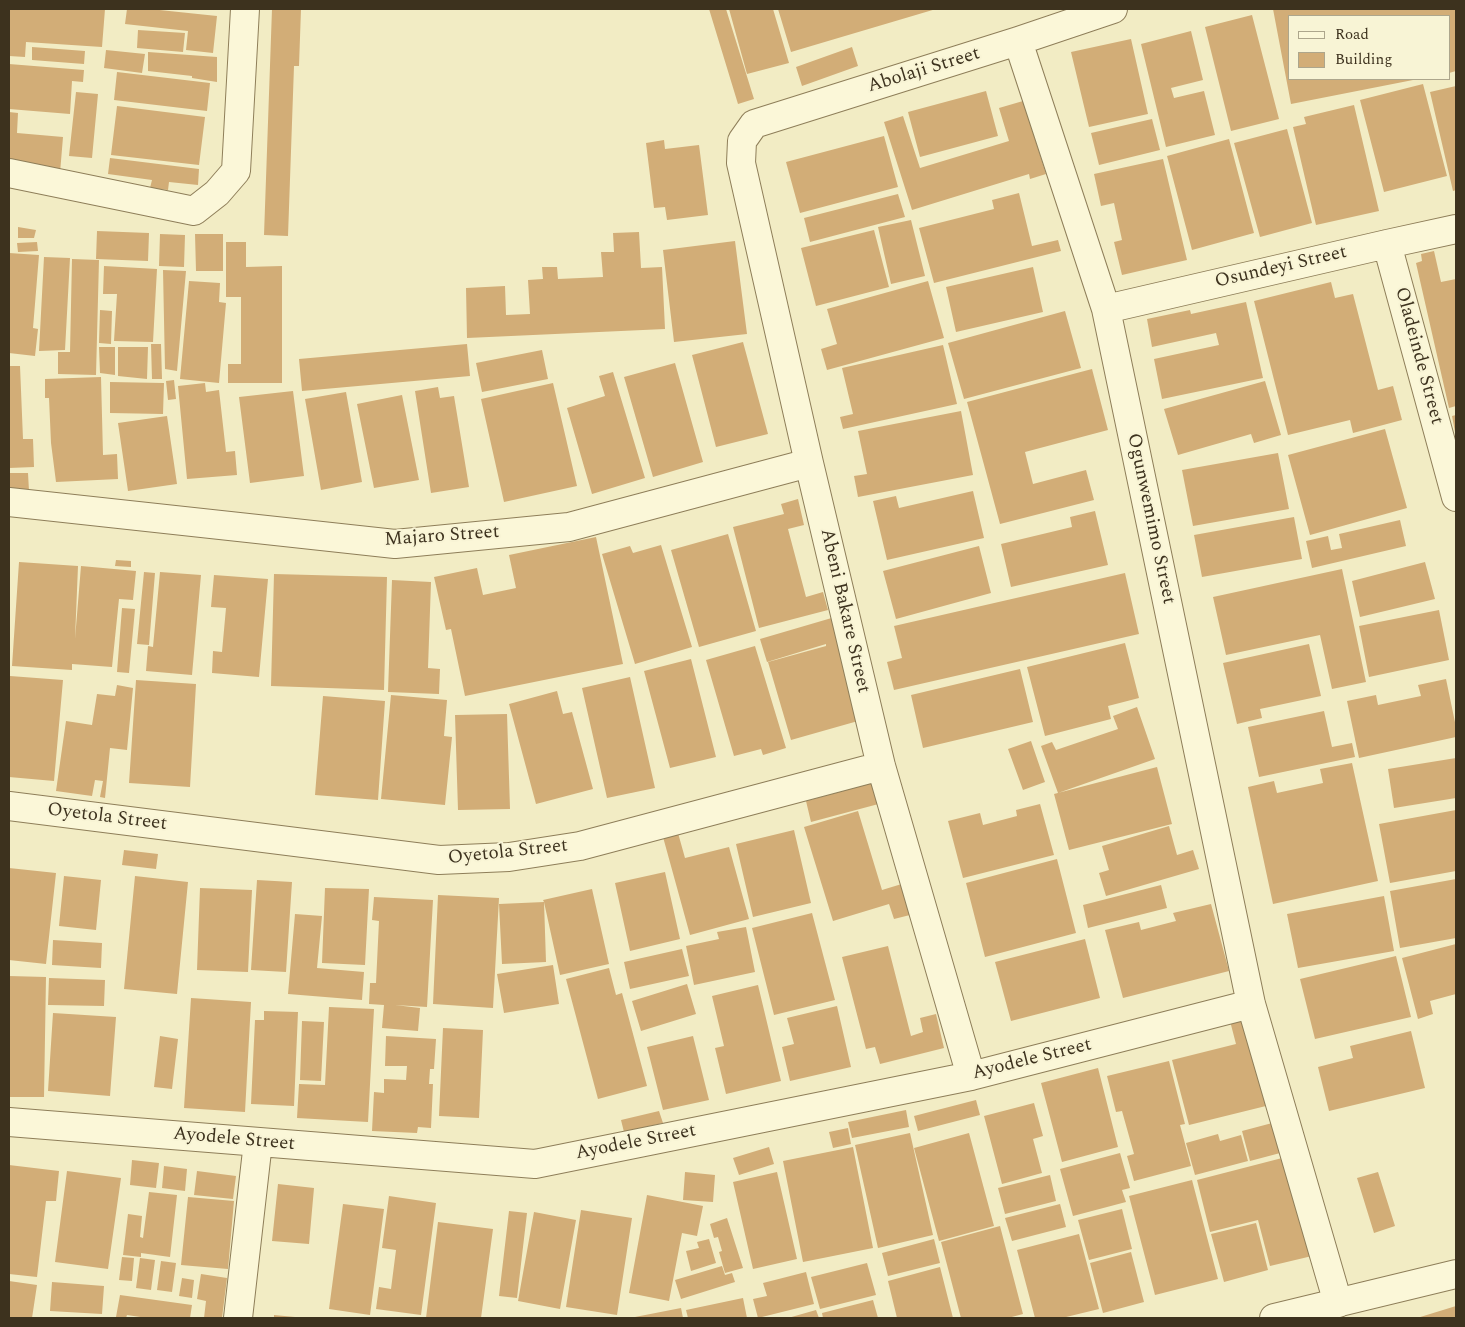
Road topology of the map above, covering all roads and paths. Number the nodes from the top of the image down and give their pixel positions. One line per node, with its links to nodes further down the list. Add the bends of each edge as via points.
1 (245, 9): 5 (street, via 236,171 217,193 194,211)
2 (1113, 9): 3 (street, Abolaji Street)
3 (1018, 41): 4 (street, Abolaji Street, via 754,124); 8 (street, Ogunwemimo Street)
4 (742, 141): 9 (street, Abeni Bakare Street, via 741,163)
5 (9, 174)
6 (1456, 229): 7 (street, Osundeyi Street)
7 (1388, 244): 8 (street, Osundeyi Street); 10 (street, Oladeinde Street)
8 (1106, 309): 14 (street, Ogunwemimo Street)
9 (809, 463): 11 (street, Majaro Street, via 570,528 395,544); 12 (street, Abeni Bakare Street)
10 (1456, 497)
11 (9, 502)
12 (881, 766): 13 (street, Oyetola Street, via 580,846 509,857 459,860); 15 (street, Abeni Bakare Street)
13 (9, 806)
14 (1251, 1004): 15 (street, Ayodele Street); 19 (street, Ogunwemimo Street)
15 (971, 1076): 17 (street, Ayodele Street, via 534,1164)
16 (9, 1122): 17 (street, Ayodele Street)
17 (258, 1142): 20 (street)
18 (1456, 1274): 19 (street)
19 (1338, 1303): 21 (street)
20 (238, 1318)
21 (1274, 1318)

